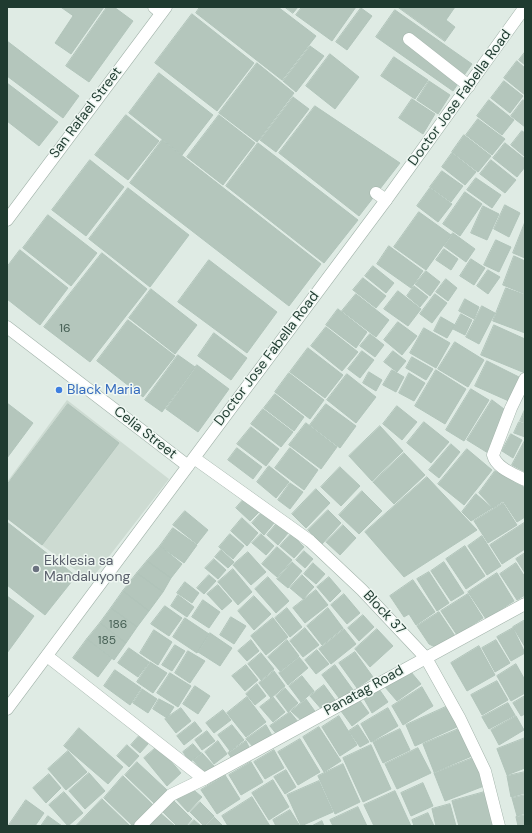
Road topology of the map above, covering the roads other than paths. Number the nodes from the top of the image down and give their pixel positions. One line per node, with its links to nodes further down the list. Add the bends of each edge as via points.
1 (525, 7): 4 (street, Doctor Jose Fabella Road)
2 (160, 9): 5 (street, San Rafael Street)
3 (409, 39): 4 (street)
4 (469, 86): 8 (street, Doctor Jose Fabella Road, via 381,197)
5 (7, 220)
6 (7, 327): 8 (street, Celia Street)
7 (525, 379): 9 (street, via 493,455 498,465)
8 (191, 462): 11 (street, Doctor Jose Fabella Road); 12 (street, Block 37, via 310,541 362,590)
9 (525, 480)
10 (525, 604): 12 (street, Panatag Road)
11 (47, 656): 13 (street, Doctor Jose Fabella Road); 14 (street)
12 (426, 658): 14 (street, Panatag Road); 16 (street, Block 37, via 485,771)
13 (7, 709)
14 (204, 779): 15 (street, Panatag Road, via 171,795)
15 (140, 826)
16 (499, 826)

